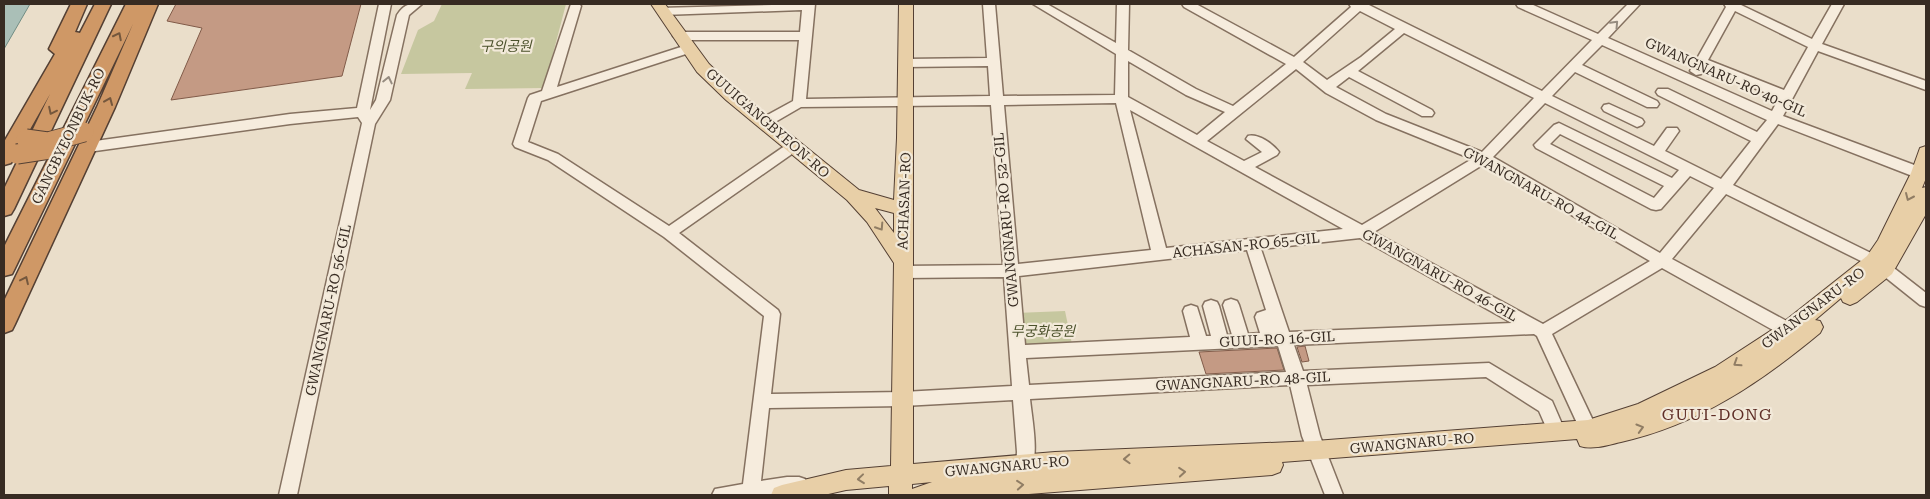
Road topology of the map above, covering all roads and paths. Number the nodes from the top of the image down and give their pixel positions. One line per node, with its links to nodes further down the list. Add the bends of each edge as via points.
1 (79, 4): 42 (highway)
2 (97, 4): 42 (highway)
3 (103, 4): 71 (highway, GANGBYEONBUK-RO, one-way to 71)
4 (134, 4): 79 (highway, GANGBYEONBUK-RO, one-way to 4)
5 (150, 4): 57 (highway, one-way to 5)
6 (385, 4): 49 (street, GWANGNARU-RO 56-GIL)
7 (416, 4): 49 (street, GWANGNARU-RO 56-GIL, one-way to 7, via 383,100 403,15)
8 (906, 4): 29 (main road, ACHASAN-RO)
9 (989, 4): 27 (street, GWANGNARU-RO 52-GIL)
10 (1040, 4): 26 (street)
11 (1123, 4): 26 (street)
12 (1188, 4): 30 (street, GWANGNARU-RO 44-GIL)
13 (1358, 4): 21 (street); 30 (street)
14 (1522, 4): 23 (street, GWANGNARU-RO 40-GIL)
15 (1634, 4): 23 (street, ACHASAN-RO 65-GIL, one-way to 15)
16 (1732, 4): 25 (street); 28 (street)
17 (809, 5): 20 (street); 22 (street)
18 (1835, 5): 25 (street, GUUI-RO 16-GIL)
19 (575, 6): 37 (street)
20 (659, 6): 24 (main road, GUUIGANGBYEON-RO)
21 (1403, 28): 32 (street); 38 (street)
22 (806, 36): 24 (street); 43 (street)
23 (1600, 39): 31 (street, ACHASAN-RO 65-GIL); 33 (street, GWANGNARU-RO 40-GIL)
24 (683, 42): 37 (street); 51 (main road, GUUIGANGBYEON-RO, via 703,68)
25 (1816, 46): 34 (street); 39 (street, GUUI-RO 16-GIL)
26 (1122, 51): 40 (street); 47 (street, via 1190,92)
27 (993, 62): 29 (street); 41 (street, GWANGNARU-RO 52-GIL)
28 (1701, 62): 33 (street); 39 (street)
29 (906, 63): 44 (main road, ACHASAN-RO)
30 (1295, 63): 35 (street, GWANGNARU-RO 44-GIL); 47 (street)
31 (1573, 66): 38 (street, ACHASAN-RO 65-GIL); 45 (street)
32 (1349, 72): 35 (street); 48 (street)
33 (1691, 80): 50 (street, GWANGNARU-RO 40-GIL)
34 (1926, 86)
35 (1327, 87): 62 (street, GWANGNARU-RO 44-GIL, via 1381,117)
36 (1663, 92): 55 (street)
37 (548, 94): 73 (street, via 535,98 520,144 552,157)
38 (1544, 96): 60 (street); 62 (street, ACHASAN-RO 65-GIL)
39 (1788, 97): 50 (street, GUUI-RO 16-GIL)
40 (1121, 99): 41 (street, GWANGNARU-RO 46-GIL); 56 (street, GWANGNARU-RO 46-GIL); 75 (street)
41 (996, 101): 44 (street, GWANGNARU-RO 46-GIL); 80 (street, GWANGNARU-RO 52-GIL)
42 (36, 102): 59 (highway)
43 (799, 103): 44 (street, GWANGNARU-RO 46-GIL); 51 (street)
44 (906, 103): 70 (main road, ACHASAN-RO)
45 (1652, 104)
46 (1609, 108): 52 (street)
47 (1236, 112): 56 (street)
48 (1427, 112)
49 (365, 118): 57 (street, via 290,119); 105 (street, GWANGNARU-RO 56-GIL)
50 (1775, 118): 55 (street, GUUI-RO 16-GIL); 65 (street, GWANGNARU-RO 40-GIL)
51 (765, 122): 58 (main road, GUUIGANGBYEON-RO)
52 (1637, 122)
53 (1672, 131): 60 (street)
54 (1253, 139): 63 (street, via 1272,152)
55 (1759, 139): 67 (street, GUUI-RO 16-GIL)
56 (1198, 141): 63 (street, GWANGNARU-RO 46-GIL)
57 (86, 142): 59 (highway, bridge, via 66,148 28,151); 85 (highway, one-way to 57)
58 (794, 146): 69 (main road, GUUIGANGBYEON-RO); 73 (street)
59 (14, 148)
60 (1657, 152): 64 (street)
61 (1926, 152): 65 (main road, GWANGNARU-RO)
62 (1484, 158): 72 (street, ACHASAN-RO 65-GIL); 76 (street, GWANGNARU-RO 44-GIL)
63 (1244, 167): 72 (street, GWANGNARU-RO 46-GIL)
64 (1689, 168): 66 (street); 67 (street)
65 (1920, 173): 77 (main road, GWANGNARU-RO, one-way to 77, via 1886,243)
66 (1674, 185): 66 (street, via 1656,205 1541,145 1559,128)
67 (1724, 186): 76 (street, GUUI-RO 16-GIL); 77 (street)
68 (1926, 193): 77 (main road, GWANGNARU-RO, via 1916,217)
69 (853, 196): 70 (main road, GUUIGANGBYEON-RO); 78 (main road, one-way to 78, via 873,217)
70 (903, 208): 78 (main road, ACHASAN-RO)
71 (4, 209)
72 (1362, 232): 74 (street, ACHASAN-RO 65-GIL); 86 (street, GWANGNARU-RO 46-GIL)
73 (669, 233): 96 (street, via 772,314)
74 (1252, 244): 75 (street, ACHASAN-RO 65-GIL); 88 (street, via 1275,316)
75 (1160, 254): 80 (street, ACHASAN-RO 65-GIL)
76 (1662, 261): 86 (street, GUUI-RO 16-GIL); 87 (street, GWANGNARU-RO 44-GIL)
77 (1880, 265): 81 (street); 87 (main road, GWANGNARU-RO); 99 (main road, GWANGNARU-RO, one-way to 77, via 1564,443 1656,423 1737,384 1791,344)
78 (903, 267): 80 (street, ACHASAN-RO 65-GIL); 95 (main road, ACHASAN-RO)
79 (4, 268)
80 (1010, 271): 92 (street, GWANGNARU-RO 52-GIL)
81 (1926, 301)
82 (1231, 305): 89 (street)
83 (1211, 306): 90 (street)
84 (1191, 311): 91 (street)
85 (4, 324)
86 (1540, 330): 88 (street, GUUI-RO 16-GIL); 97 (street)
87 (1788, 330): 97 (main road, GWANGNARU-RO, one-way to 97, via 1713,377 1644,410)
88 (1276, 339): 89 (street, GUUI-RO 16-GIL); 93 (street)
89 (1242, 340): 90 (street, GUUI-RO 16-GIL)
90 (1221, 342): 91 (street, GUUI-RO 16-GIL)
91 (1200, 344): 92 (street, GUUI-RO 16-GIL)
92 (1017, 352): 94 (street, GWANGNARU-RO 52-GIL)
93 (1297, 379): 94 (street, GWANGNARU-RO 48-GIL); 98 (street, GWANGNARU-RO 48-GIL, via 1489,370 1546,406); 99 (street)
94 (1021, 393): 95 (street, GWANGNARU-RO 48-GIL); 100 (street, GWANGNARU-RO 52-GIL)
95 (903, 399): 96 (street); 103 (main road, ACHASAN-RO)
96 (762, 402): 104 (street)
97 (1588, 429): 98 (main road, GWANGNARU-RO)
98 (1556, 431): 99 (main road, GWANGNARU-RO)
99 (1318, 456): 100 (main road, GWANGNARU-RO, one-way to 100, via 1055,462); 101 (main road, GWANGNARU-RO, one-way to 99); 110 (street)
100 (1025, 466): 103 (main road, GWANGNARU-RO)
101 (1093, 479): 108 (main road, GWANGNARU-RO, one-way to 101); 109 (main road)
102 (820, 485): 103 (main road, GWANGNARU-RO, one-way to 102); 104 (street); 107 (main road, GWANGNARU-RO)
103 (901, 485)
104 (751, 490): 106 (street)
105 (288, 495)
106 (721, 495)
107 (782, 495)
108 (920, 495)
109 (1062, 495)
110 (1334, 495)

